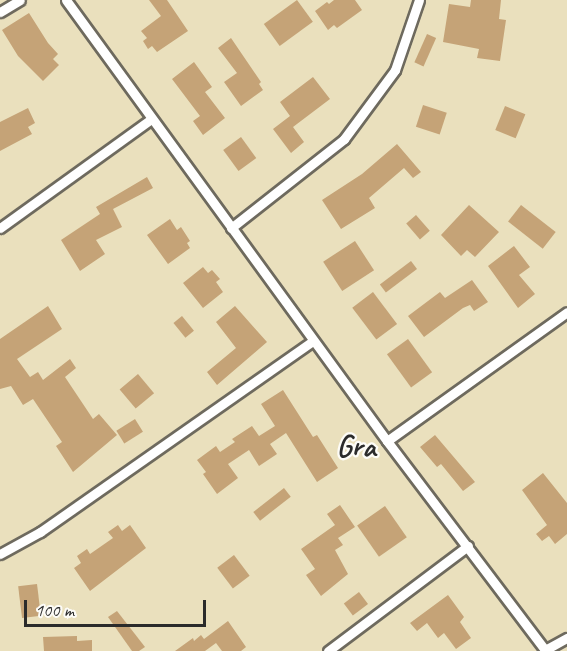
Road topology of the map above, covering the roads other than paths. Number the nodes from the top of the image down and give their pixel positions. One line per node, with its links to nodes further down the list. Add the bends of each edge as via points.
1 (20, 0): 4 (street)
2 (66, 0): 5 (street)
3 (418, 0): 7 (street, via 395,70 345,140)
4 (0, 12)
5 (151, 119): 6 (street); 7 (street)
6 (0, 228)
7 (231, 228): 9 (street)
8 (567, 312): 10 (street)
9 (313, 341): 10 (street); 12 (street, via 40,532)
10 (387, 441): 11 (street)
11 (468, 546): 14 (street); 15 (street)
12 (0, 554)
13 (567, 638): 15 (street)
14 (328, 651)
15 (546, 651)

